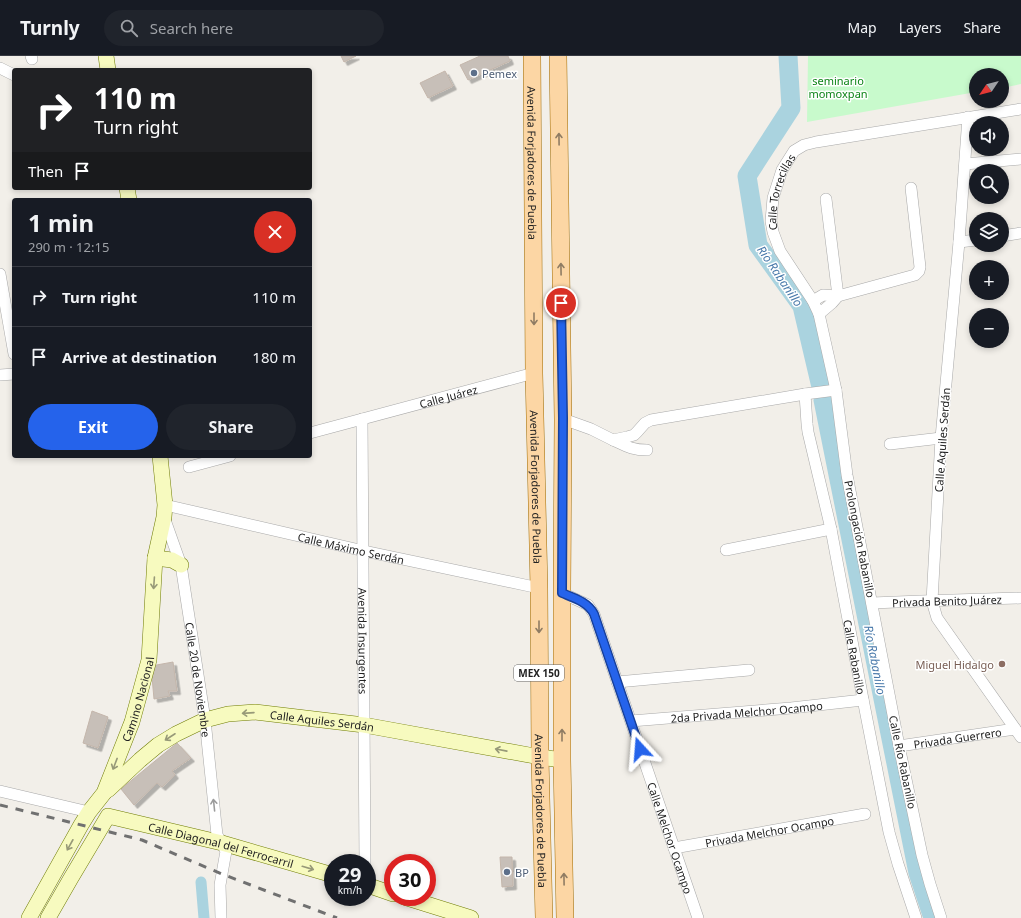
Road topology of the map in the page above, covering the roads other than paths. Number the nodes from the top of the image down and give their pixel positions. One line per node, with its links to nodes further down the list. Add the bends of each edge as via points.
1 (106, 56): 5 (main road)
2 (532, 56): 22 (main road, Avenida Forjadores de Puebla / MEX 150, one-way to 22)
3 (558, 56): 27 (main road, Avenida Forjadores de Puebla / MEX 150, one-way to 3)
4 (0, 68): 6 (street)
5 (108, 68)
6 (12, 75)
7 (1021, 109): 8 (street, Calle Torrecillas)
8 (968, 117): 10 (street, Calle Aquiles Serdán); 19 (street, Calle Torrecillas, via 816,142 794,151 782,170 773,198 771,221 780,250)
9 (1021, 159): 10 (street)
10 (965, 164): 16 (street, Calle Aquiles Serdán)
11 (911, 188): 18 (street, via 919,271 915,276)
12 (826, 199): 18 (street)
13 (1021, 234): 14 (street)
14 (1009, 235)
15 (969, 241): 16 (street)
16 (959, 242): 30 (street, Calle Aquiles Serdán)
17 (0, 274): 21 (street)
18 (838, 296): 19 (street, via 823,295); 20 (street)
19 (813, 301): 20 (street, Calle Torrecillas)
20 (819, 314): 25 (street, Calle Torrecillas)
21 (12, 343)
22 (534, 373): 28 (street, Calle Juárez); 44 (main road, Avenida Forjadores de Puebla / MEX 150)
23 (12, 374): 24 (street)
24 (0, 375)
25 (836, 390): 26 (street); 37 (street, Calle Torrecillas)
26 (805, 394): 31 (street, via 652,420 634,434); 39 (street, Calle Rabanillo, via 808,432)
27 (563, 418): 31 (street); 45 (main road, Avenida Forjadores de Puebla / MEX 150)
28 (362, 419): 29 (street, Calle Juárez); 41 (street, Avenida Insurgentes)
29 (312, 433)
30 (941, 438): 32 (street); 47 (street, Calle Aquiles Serdán)
31 (613, 440): 33 (street, via 631,448)
32 (890, 444)
33 (647, 450)
34 (160, 458): 38 (main road, Camino Nacional)
35 (223, 458): 36 (street)
36 (189, 467)
37 (847, 475): 48 (street, Prolongación Rabanillo)
38 (165, 511): 41 (street, Calle Máximo Serdán); 42 (main road, Camino Nacional); 43 (street, Calle 20 de Noviembre)
39 (831, 529): 40 (street); 51 (street, Calle Rabanillo)
40 (726, 550)
41 (364, 551): 44 (street, Calle Máximo Serdán); 54 (street, Avenida Insurgentes)
42 (155, 558): 43 (main road, via 172,560); 60 (main road, Camino Nacional, one-way to 60, via 148,660 132,722)
43 (181, 565): 52 (street, Calle 20 de Noviembre)
44 (539, 588): 57 (main road, Avenida Forjadores de Puebla / MEX 150, one-way to 57)
45 (562, 593): 50 (street, Calle Melchor Ocampo, via 588,605 592,610); 58 (main road, Avenida Forjadores de Puebla / MEX 150, one-way to 45)
46 (1021, 598): 47 (street, Privada Benito Juárez)
47 (932, 601): 48 (street, Privada Benito Juárez); 55 (street, Calle Aquiles Serdán, via 937,618)
48 (872, 603): 56 (street, Calle Río Rabanillo)
49 (749, 670): 50 (street)
50 (618, 682): 53 (street, Calle Melchor Ocampo)
51 (863, 700): 53 (street, 2da Privada Melchor Ocampo); 75 (street, Calle Rabanillo, via 890,832)
52 (205, 720): 54 (main road, Calle Aquiles Serdán, one-way to 52, via 255,712 228,714); 60 (main road, Calle Aquiles Serdán, one-way to 60, via 158,745); 63 (street, Calle 20 de Noviembre, one-way to 52, via 217,835)
53 (631, 721): 64 (street, Calle Melchor Ocampo)
54 (364, 724): 57 (main road, Calle Aquiles Serdán, one-way to 54); 65 (street, Avenida Insurgentes)
55 (1018, 733): 56 (street, Privada Guerrero)
56 (900, 746): 76 (street, Calle Río Rabanillo, via 922,855)
57 (540, 758): 58 (main road, Calle Aquiles Serdán); 72 (main road, Avenida Forjadores de Puebla / MEX 150)
58 (562, 760): 73 (main road, Avenida Forjadores de Puebla / MEX 150, one-way to 58)
59 (0, 791): 61 (street)
60 (104, 793): 61 (main road, Camino Nacional)
61 (89, 812): 68 (main road, Camino Nacional, one-way to 68)
62 (865, 814): 64 (street, Privada Melchor Ocampo)
63 (222, 843): 66 (main road, Calle Diagonal del Ferrocarril, one-way to 66); 69 (main road, Calle Diagonal del Ferrocarril, via 108,816); 70 (street, Calle 20 de Noviembre, via 226,851 220,885)
64 (674, 848): 74 (street, Calle Melchor Ocampo)
65 (366, 854)
66 (324, 872)
67 (433, 906): 71 (main road)
68 (29, 918)
69 (48, 918)
70 (222, 918)
71 (471, 918)
72 (544, 918)
73 (565, 918)
74 (698, 918)
75 (916, 918)
76 (941, 918)

